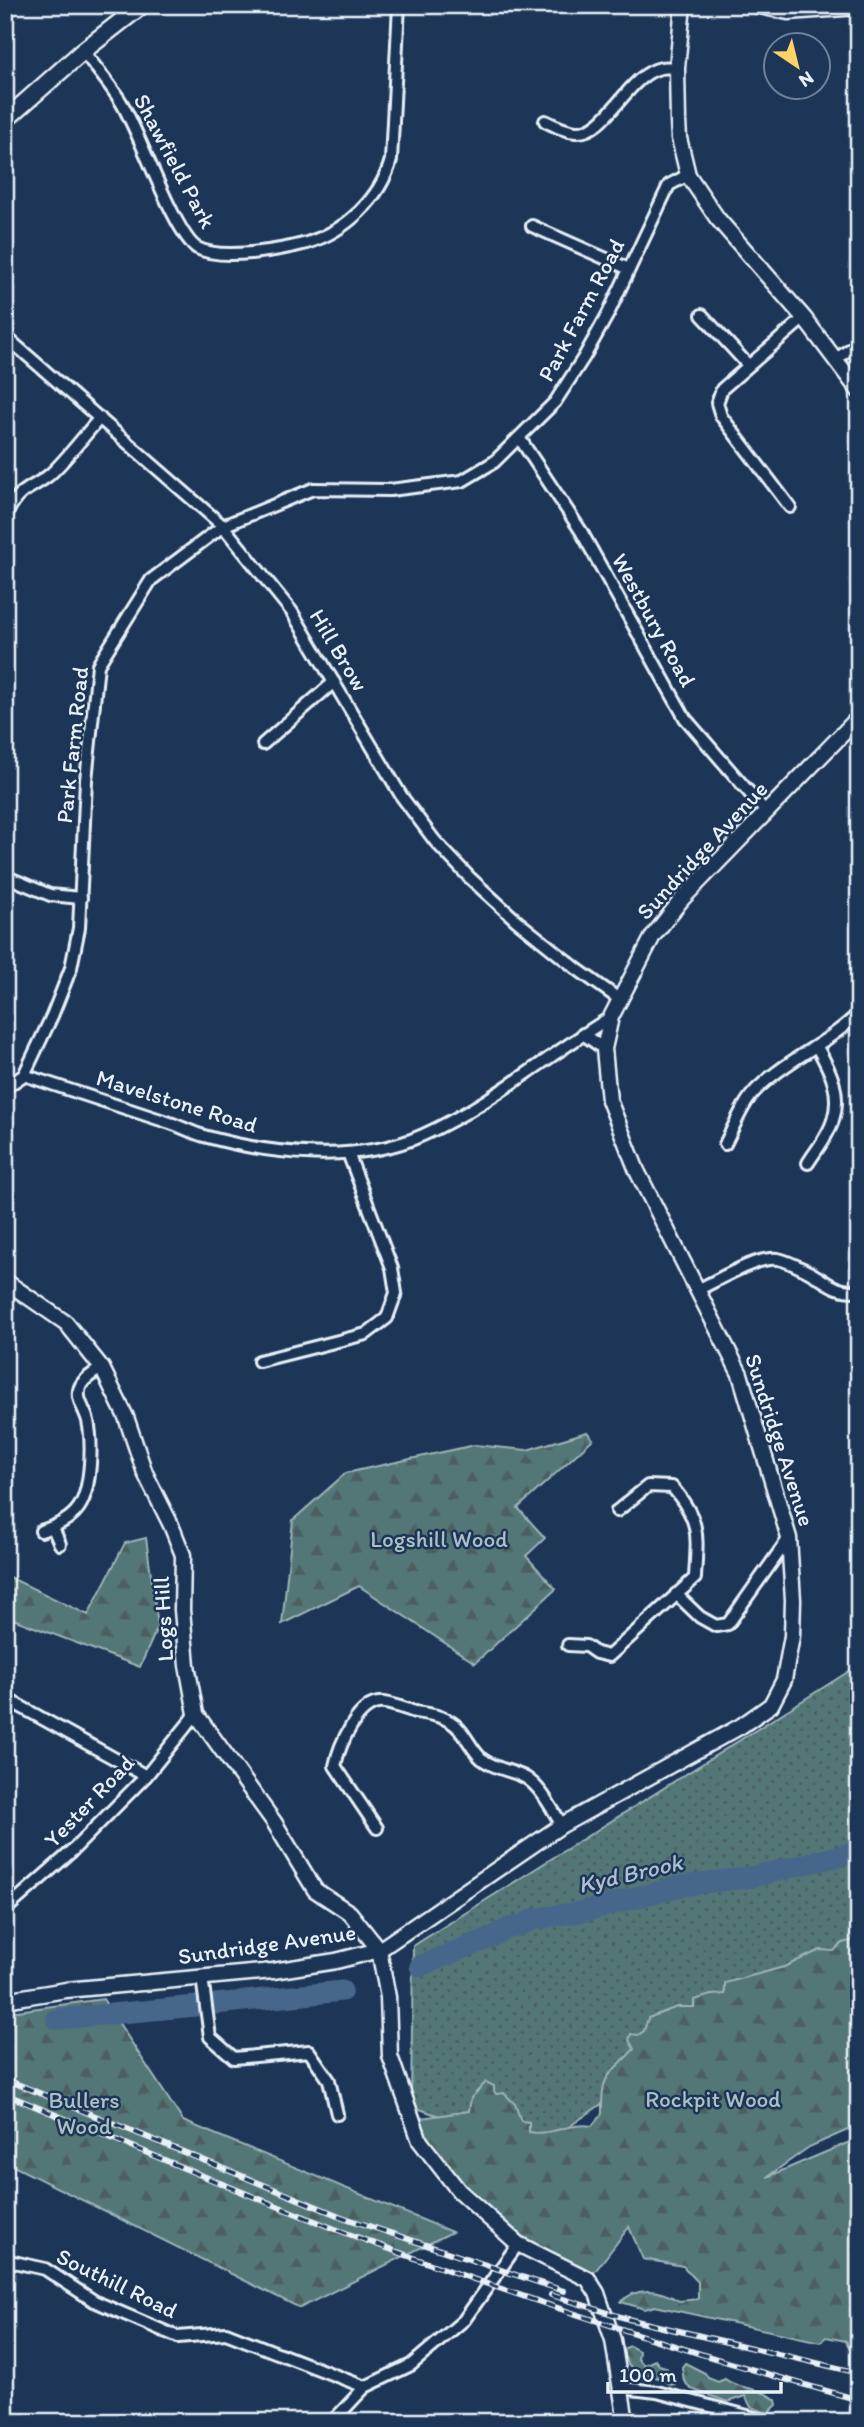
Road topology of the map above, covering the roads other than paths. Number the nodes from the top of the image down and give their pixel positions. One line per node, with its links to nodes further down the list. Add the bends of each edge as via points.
1 (142, 5): 6 (main road)
2 (399, 5): 6 (street, Shawfield Park, via 391,160 386,176 370,200 340,227 316,240 285,248 225,254 192,244 121,102)
3 (683, 5): 7 (street)
4 (755, 5): 5 (street, via 788,12)
5 (859, 7)
6 (83, 51): 8 (main road)
7 (677, 68): 9 (street, via 660,68 644,76 598,124 578,132); 10 (street, via 679,138)
8 (5, 120)
9 (545, 121)
10 (688, 175): 12 (street, Park Farm Road, via 669,185); 14 (street, via 717,218)
11 (532, 226): 12 (street)
12 (629, 269): 21 (street, Park Farm Road, via 608,314 555,402)
13 (702, 315): 18 (street)
14 (804, 318): 17 (street); 18 (street)
15 (5, 336): 20 (street, Hill Brow)
16 (859, 343): 17 (street)
17 (836, 359): 19 (street)
18 (748, 365): 22 (street, via 722,389 717,403 721,416)
19 (859, 391)
20 (100, 418): 23 (street, via 48,476 12,502); 24 (street, Hill Brow)
21 (520, 439): 24 (street, Park Farm Road, via 462,481 390,491 313,489); 28 (street, Westbury Road, via 581,531 685,718)
22 (790, 507)
23 (5, 517)
24 (223, 526): 25 (street, Hill Brow, via 292,612); 30 (street, Park Farm Road, via 151,580 98,665 86,779)
25 (334, 682): 27 (street); 31 (street, Hill Brow, via 402,797 435,841 517,921)
26 (859, 717): 28 (street, Sundridge Avenue)
27 (263, 744)
28 (766, 812): 31 (street, Sundridge Avenue, via 682,899 653,936)
29 (5, 876): 30 (street, via 50,895)
30 (81, 898): 37 (street, Park Farm Road, via 71,968)
31 (619, 999): 33 (street, Sundridge Avenue)
32 (859, 1013): 35 (street)
33 (611, 1017): 34 (street, Mavelstone Road); 36 (street, Sundridge Avenue)
34 (583, 1034): 36 (street); 40 (street, Mavelstone Road, via 527,1076 455,1119 387,1147)
35 (817, 1047): 39 (street, via 756,1089); 41 (street, via 833,1075 836,1098 833,1121)
36 (604, 1049): 43 (street, Sundridge Avenue, via 609,1100)
37 (24, 1075): 38 (street); 40 (street, Mavelstone Road, via 202,1136 271,1150)
38 (5, 1087)
39 (725, 1144)
40 (348, 1153): 45 (street, via 392,1268 396,1293 387,1318 366,1334)
41 (808, 1163)
42 (5, 1281): 46 (street, Logs Hill, via 66,1323)
43 (697, 1290): 44 (street, via 746,1266 780,1259 830,1287); 50 (street, Sundridge Avenue, via 740,1374)
44 (859, 1291)
45 (259, 1361)
46 (102, 1368): 48 (street, via 81,1385 78,1395 90,1436 87,1491 74,1514); 55 (street, Logs Hill, via 183,1555 182,1610)
47 (617, 1511): 52 (street, via 648,1486 672,1488 688,1505 697,1531 695,1578)
48 (53, 1528): 49 (street); 51 (street)
49 (41, 1531)
50 (789, 1538): 52 (street, via 727,1624 716,1626 700,1617); 57 (street, Sundridge Avenue, via 792,1636 784,1680 771,1705)
51 (60, 1544)
52 (676, 1594): 53 (street, via 609,1656 586,1646)
53 (568, 1645)
54 (5, 1698): 56 (street)
55 (196, 1714): 56 (street, Yester Road); 60 (street, Logs Hill, via 274,1822 316,1890 350,1913)
56 (146, 1776): 59 (street, Yester Road)
57 (562, 1825): 58 (street, via 537,1787 479,1757 454,1723 384,1702 362,1712 348,1731 335,1766); 60 (street, Sundridge Avenue)
58 (377, 1828)
59 (5, 1910)
60 (379, 1950): 61 (street, Sundridge Avenue, via 324,1963); 64 (street, via 388,1997 390,2056 420,2141 459,2191)
61 (202, 1977): 62 (street, Sundridge Avenue); 63 (street, via 210,2037 234,2058 309,2051 329,2080)
62 (5, 2000)
63 (337, 2113)
64 (518, 2244): 66 (street, via 464,2320 411,2365); 67 (street, via 588,2279 613,2340)
65 (5, 2260): 66 (street, Southill Road, via 45,2269 94,2301 178,2337 226,2333)
66 (365, 2387): 68 (street)
67 (622, 2388): 69 (street); 70 (street, via 657,2392)
68 (332, 2422)
69 (626, 2422)
70 (770, 2422)

